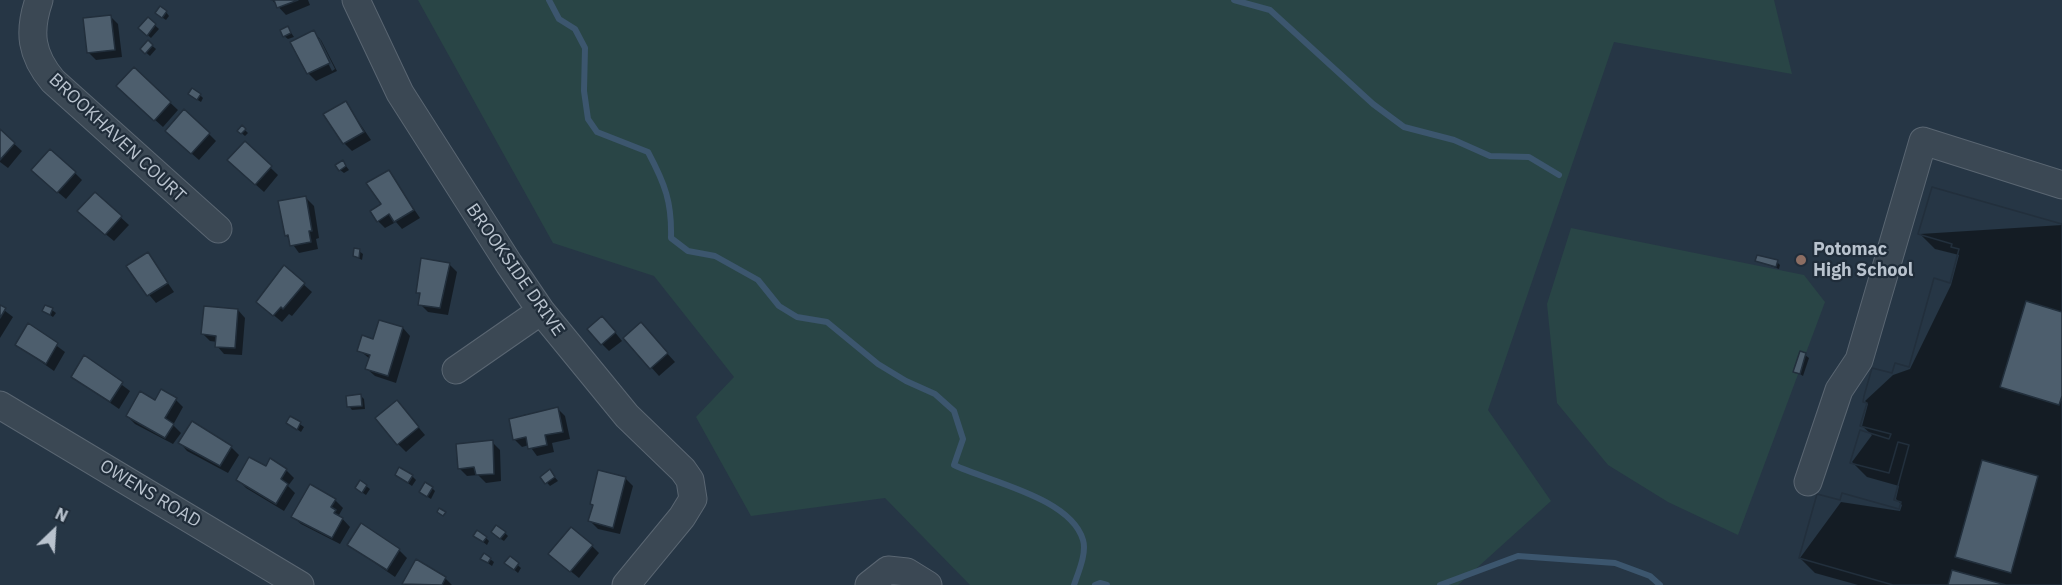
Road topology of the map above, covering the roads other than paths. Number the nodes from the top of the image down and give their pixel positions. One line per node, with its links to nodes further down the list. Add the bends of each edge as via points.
1 (39, 0): 4 (street, BROOKHAVEN COURT, via 33,36 40,66)
2 (356, 0): 5 (street, BROOKSIDE DRIVE, via 400,93)
3 (2062, 185): 8 (street, via 1923,141 1859,360 1839,390)
4 (218, 229)
5 (541, 311): 6 (street); 10 (street, BROOKSIDE DRIVE, via 627,416 690,480 693,499 682,518)
6 (456, 370)
7 (0, 405): 9 (street, OWENS ROAD)
8 (1808, 482)
9 (300, 585)
10 (626, 585)
11 (869, 585): 12 (street, via 888,570 907,572)
12 (928, 585)

